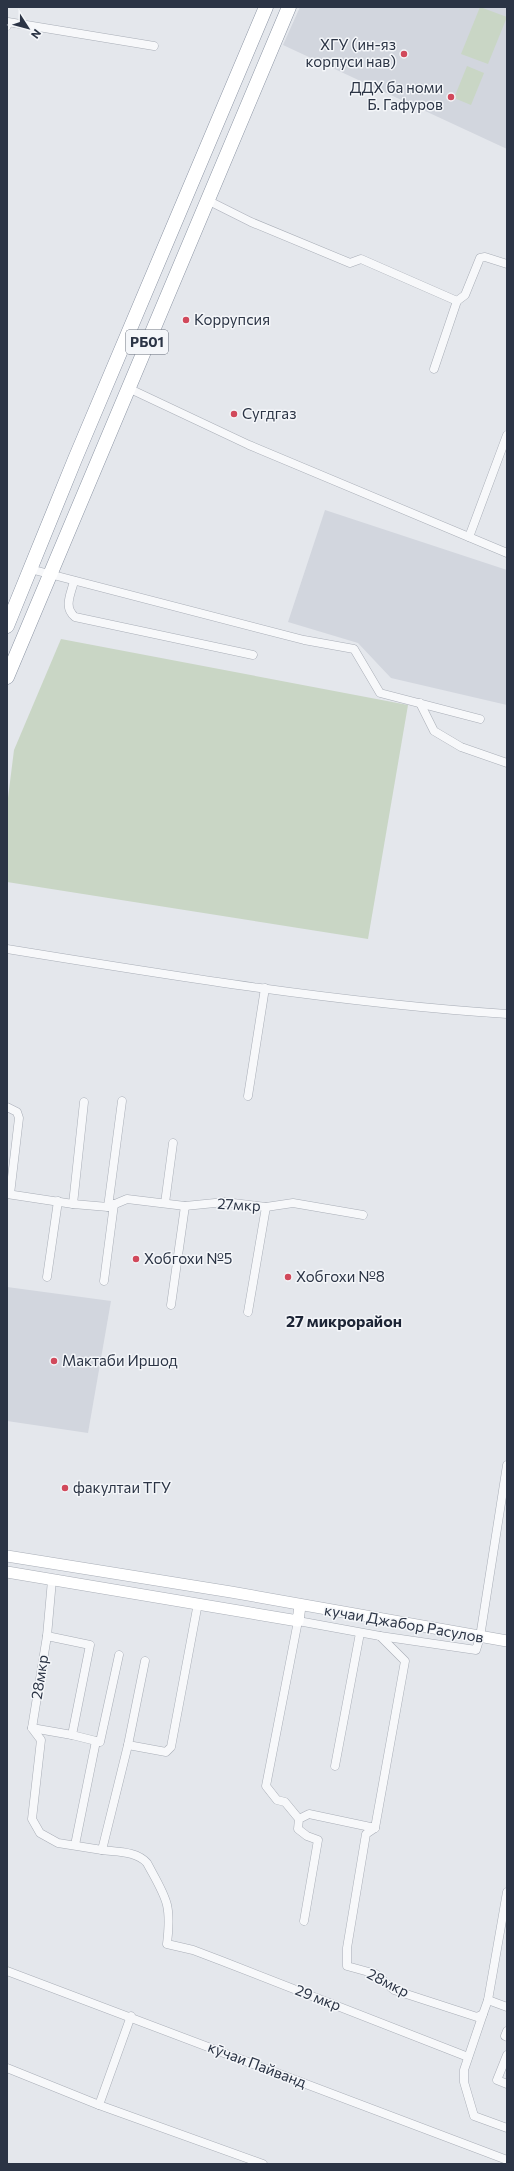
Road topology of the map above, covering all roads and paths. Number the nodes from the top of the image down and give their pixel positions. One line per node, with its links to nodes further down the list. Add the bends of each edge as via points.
1 (266, 7): 5 (highway, РБ01)
2 (289, 7): 6 (highway, РБ01)
3 (7, 26): 4 (street, via 8,22)
4 (154, 46)
5 (215, 126): 6 (highway); 11 (highway, РБ01)
6 (235, 134): 7 (highway, РБ01)
7 (207, 200): 9 (street, via 251,222 350,263 361,259); 12 (highway, РБ01)
8 (507, 264): 9 (street, via 485,257 480,258 465,295)
9 (457, 301): 10 (street)
10 (434, 369)
11 (109, 378): 12 (highway, via 110,385 118,391); 13 (highway, РБ01)
12 (128, 388): 14 (highway, РБ01); 16 (street, via 248,445)
13 (100, 398): 14 (highway, via 110,392 119,397); 18 (highway, РБ01)
14 (122, 405): 19 (highway, РБ01)
15 (507, 435): 16 (street)
16 (469, 537): 17 (street)
17 (507, 553)
18 (30, 569): 19 (street); 21 (highway, РБ01)
19 (49, 574): 20 (street); 23 (highway, РБ01)
20 (74, 581): 22 (street, via 68,606 69,612 75,617); 24 (street, via 304,640 354,650 380,693)
21 (7, 626)
22 (253, 656)
23 (7, 677)
24 (420, 703): 25 (street); 26 (street, via 434,731 461,747)
25 (480, 719)
26 (507, 763)
27 (7, 949): 28 (street)
28 (265, 988): 29 (street, via 374,1003); 30 (street)
29 (507, 1014)
30 (248, 1096)
31 (84, 1102): 38 (street)
32 (122, 1102): 39 (street)
33 (7, 1107): 35 (street, 27мкр, via 17,1112 19,1118)
34 (173, 1143): 37 (street)
35 (9, 1194): 36 (street, 27мкр)
36 (58, 1201): 38 (street, 27мкр); 43 (street)
37 (165, 1203): 39 (street, 27мкр, via 127,1199); 40 (street, 27мкр)
38 (73, 1204): 39 (street, 27мкр)
39 (111, 1206): 44 (street)
40 (184, 1206): 41 (street, 27мкр, via 224,1202); 45 (street)
41 (266, 1207): 42 (street, 27мкр, via 293,1203); 46 (street)
42 (363, 1215)
43 (47, 1277)
44 (104, 1281)
45 (170, 1305)
46 (248, 1312)
47 (507, 1465): 48 (street)
48 (503, 1515): 58 (street)
49 (7, 1556): 53 (street, кучаи Джабор Расулов, via 231,1592)
50 (7, 1572): 51 (street)
51 (52, 1580): 52 (street); 56 (street)
52 (198, 1603): 54 (street); 65 (street, via 171,1747 166,1752)
53 (300, 1606): 54 (street); 58 (street, кучаи Джабор Расулов)
54 (298, 1620): 55 (street); 67 (street, via 266,1786 277,1800 285,1802)
55 (360, 1633): 57 (street); 66 (street)
56 (47, 1636): 62 (street, 28мкр); 63 (street, 28мкр, via 90,1645)
57 (380, 1636): 58 (street, via 476,1650); 68 (street, 28мкр, via 405,1661)
58 (480, 1637): 59 (street, кучаи Джабор Расулов)
59 (507, 1641)
60 (119, 1655): 64 (street, via 100,1742)
61 (146, 1660): 65 (street)
62 (32, 1728): 63 (street); 69 (street, via 41,1740 32,1820 40,1833 58,1843)
63 (72, 1735): 64 (street)
64 (96, 1741): 69 (street)
65 (128, 1745): 70 (street)
66 (335, 1766)
67 (299, 1819): 68 (street, via 309,1814); 72 (street, via 298,1829 318,1840)
68 (375, 1828): 76 (street, 28мкр, via 366,1834 346,1948 347,1966 376,1974 394,1990 477,2017)
69 (75, 1845): 70 (street)
70 (102, 1850): 81 (street, 29 мкр, via 143,1858 168,1905 170,1921 167,1944 188,1948)
71 (507, 1892): 74 (street)
72 (304, 1921)
73 (7, 1971): 77 (street, кӯчаи Пайванд)
74 (488, 2000): 75 (street); 76 (street)
75 (507, 2007)
76 (483, 2014): 81 (street)
77 (131, 2016): 84 (street); 86 (street, кӯчаи Пайванд)
78 (507, 2030): 79 (street)
79 (507, 2037)
80 (507, 2055): 83 (street, via 497,2080)
81 (468, 2057): 85 (street, via 464,2082 474,2116)
82 (7, 2068): 84 (street)
83 (507, 2084)
84 (99, 2105): 87 (street)
85 (507, 2128)
86 (507, 2160)
87 (263, 2164)

